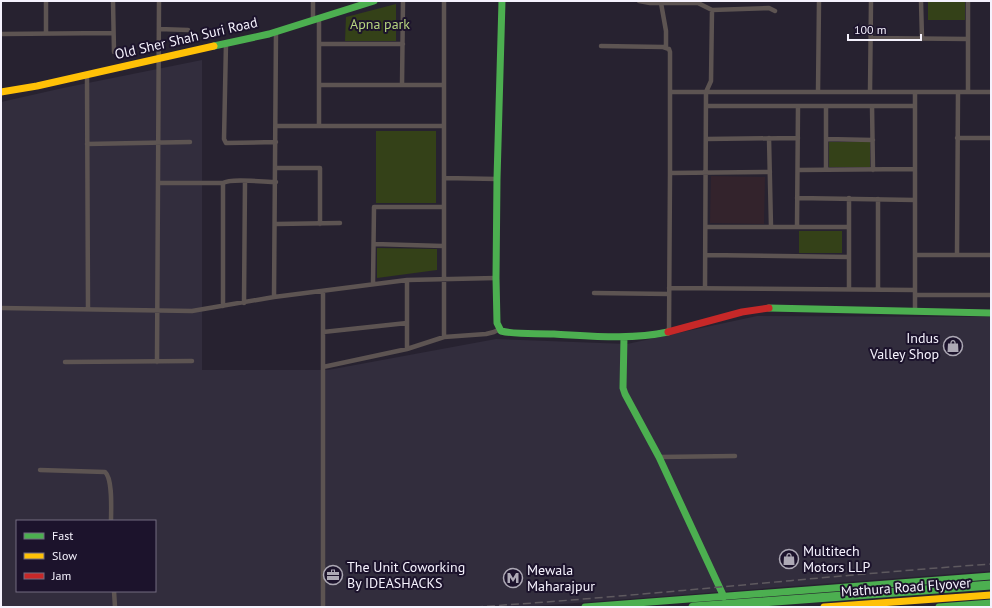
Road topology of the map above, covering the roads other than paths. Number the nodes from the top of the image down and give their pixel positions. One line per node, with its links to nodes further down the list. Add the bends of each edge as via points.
1 (46, 1): 22 (street)
2 (113, 1): 23 (street)
3 (159, 1): 19 (street)
4 (313, 1): 18 (street)
5 (374, 1): 18 (main road, Old Sher Shah Suri Road)
6 (403, 1): 30 (street)
7 (444, 1): 38 (street)
8 (502, 1): 76 (main road)
9 (638, 1): 14 (street)
10 (819, 1): 42 (street)
11 (871, 1): 25 (street)
12 (921, 1): 26 (street)
13 (968, 1): 27 (street)
14 (661, 3): 15 (street); 32 (street)
15 (702, 3): 16 (street)
16 (712, 10): 17 (street, via 769,8); 41 (street, via 711,81)
17 (775, 11)
18 (316, 19): 21 (main road, Old Sher Shah Suri Road); 29 (street)
19 (159, 29): 20 (street); 34 (street)
20 (188, 30)
21 (276, 32): 28 (main road, Old Sher Shah Suri Road); 53 (street)
22 (46, 33): 23 (street); 24 (street)
23 (113, 33): 33 (street)
24 (1, 34)
25 (871, 38): 26 (street); 43 (street)
26 (922, 39): 27 (street)
27 (968, 39): 46 (street)
28 (226, 44): 34 (main road, Old Sher Shah Suri Road); 64 (street, via 226,143)
29 (319, 44): 30 (street); 36 (street)
30 (403, 44): 37 (street)
31 (601, 46): 32 (street)
32 (666, 48): 40 (street, via 670,52)
33 (114, 52)
34 (159, 59): 35 (main road, Old Sher Shah Suri Road); 66 (street)
35 (87, 75): 39 (main road, Old Sher Shah Suri Road); 65 (street)
36 (319, 85): 37 (street); 54 (street)
37 (402, 85): 38 (street)
38 (444, 85): 55 (street)
39 (1, 92)
40 (670, 92): 41 (street); 74 (street)
41 (706, 92): 42 (street); 48 (street)
42 (818, 92): 43 (street)
43 (870, 92): 44 (street)
44 (915, 92): 45 (street); 52 (street)
45 (958, 92): 46 (street); 58 (street)
46 (968, 92): 47 (street)
47 (991, 92)
48 (706, 106): 49 (street); 60 (street)
49 (798, 106): 50 (street); 57 (street)
50 (826, 106): 51 (street); 61 (street)
51 (872, 106): 52 (street); 62 (street)
52 (915, 106): 71 (street)
53 (276, 126): 54 (street); 64 (street)
54 (319, 126): 55 (street)
55 (444, 126): 75 (street)
56 (769, 138): 57 (street); 60 (street); 72 (street)
57 (798, 138): 68 (street)
58 (957, 138): 59 (street); 97 (street)
59 (991, 138)
60 (706, 139): 73 (street)
61 (826, 139): 62 (street); 69 (street)
62 (873, 140): 70 (street)
63 (190, 142): 66 (street)
64 (276, 142): 67 (street)
65 (87, 144): 66 (street); 117 (street)
66 (158, 144): 79 (street)
67 (276, 168): 78 (street); 87 (street, via 320,168)
68 (798, 170): 69 (street); 81 (street)
69 (826, 170): 70 (street)
70 (873, 170): 71 (street)
71 (915, 170): 84 (street)
72 (770, 172): 73 (street); 90 (street)
73 (706, 173): 74 (street); 89 (street)
74 (670, 174): 104 (street)
75 (444, 178): 76 (street); 85 (street)
76 (497, 178): 100 (main road)
77 (245, 181): 78 (street); 80 (street); 114 (street)
78 (276, 182): 86 (street)
79 (158, 183): 80 (street); 118 (street)
80 (223, 183): 115 (street)
81 (797, 198): 82 (street); 91 (street)
82 (849, 198): 83 (street); 92 (street)
83 (878, 199): 84 (street); 107 (street)
84 (915, 200): 96 (street)
85 (444, 207): 93 (street, via 375,206); 94 (street)
86 (276, 224): 87 (street); 113 (street)
87 (320, 224): 88 (street)
88 (340, 224)
89 (706, 227): 90 (street); 95 (street)
90 (771, 227): 91 (street)
91 (797, 227): 92 (street)
92 (849, 227): 99 (street)
93 (374, 244): 94 (street); 103 (street)
94 (444, 246): 101 (street)
95 (706, 255): 99 (street); 105 (street)
96 (915, 255): 97 (street); 109 (street)
97 (957, 255): 98 (street)
98 (991, 255)
99 (849, 257): 106 (street)
100 (496, 278): 101 (street); 122 (main road, via 497,323)
101 (443, 279): 102 (street); 126 (street)
102 (407, 280): 103 (street); 121 (street)
103 (373, 284): 108 (street)
104 (669, 288): 105 (street); 111 (street)
105 (706, 288): 106 (street)
106 (849, 289): 107 (street)
107 (878, 290): 109 (street)
108 (323, 291): 113 (street); 124 (street)
109 (915, 292): 112 (street); 119 (street)
110 (594, 293): 111 (street)
111 (669, 294): 123 (street)
112 (991, 295)
113 (274, 297): 114 (street)
114 (244, 303): 115 (street)
115 (223, 306): 118 (street, via 192,311)
116 (1, 308): 117 (street)
117 (88, 308): 118 (street)
118 (157, 310): 129 (street)
119 (915, 312): 120 (main road); 123 (main road, via 762,309)
120 (991, 313)
121 (407, 323): 124 (street); 127 (street)
122 (500, 329): 125 (main road, via 505,332); 126 (street, via 486,334)
123 (669, 331): 125 (main road)
124 (323, 332): 131 (street)
125 (624, 337): 133 (main road, via 623,388)
126 (444, 338): 127 (street)
127 (407, 349): 131 (street)
128 (65, 362): 129 (street)
129 (157, 362): 130 (street)
130 (192, 362)
131 (323, 367): 144 (street)
132 (735, 456): 133 (street)
133 (658, 457): 141 (main road)
134 (40, 470): 135 (street, via 105,472 110,488)
135 (111, 520)
136 (991, 576): 138 (main road)
137 (991, 584): 146 (main road, Mathura Road Flyover, bridge)
138 (802, 591): 141 (main road); 147 (main road)
139 (114, 592): 143 (street)
140 (991, 595): 148 (main road, Mathura Road Flyover)
141 (724, 597): 145 (main road)
142 (986, 605): 149 (main road)
143 (115, 607)
144 (323, 607)
145 (585, 607)
146 (693, 607)
147 (803, 607)
148 (824, 607)
149 (939, 607)

